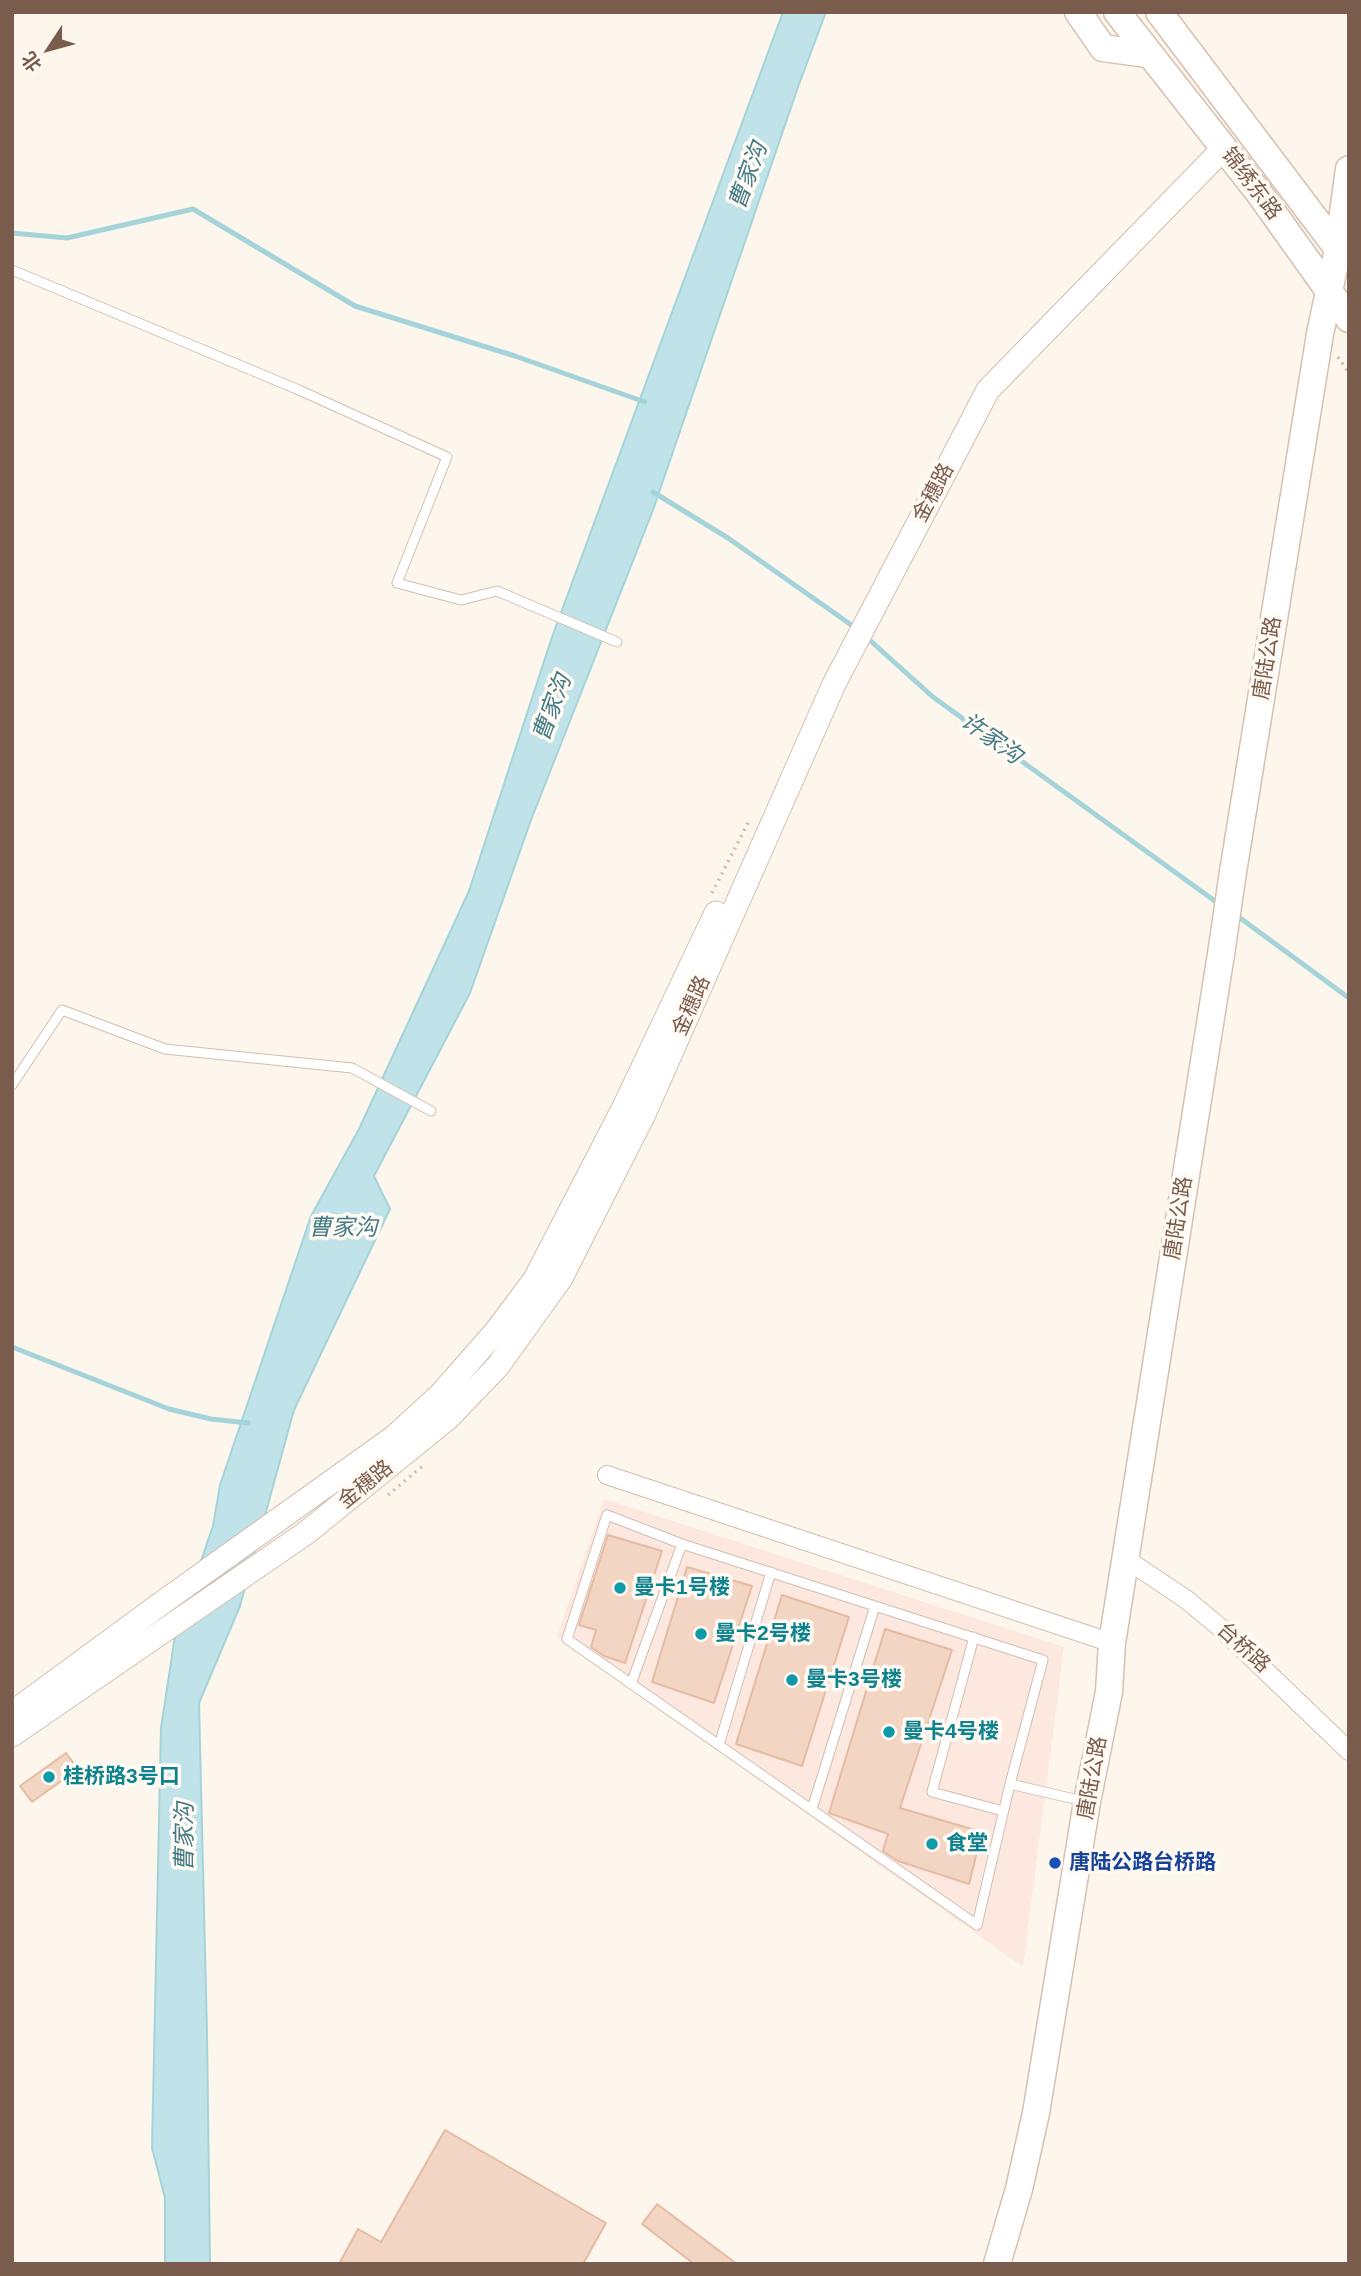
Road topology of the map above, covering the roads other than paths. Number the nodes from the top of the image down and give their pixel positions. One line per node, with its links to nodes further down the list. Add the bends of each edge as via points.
1 (1078, 12): 5 (main road, via 1103,48)
2 (1117, 12): 5 (main road, 锦绣东路)
3 (1159, 12): 4 (main road, 锦绣东路)
4 (1175, 25): 8 (main road, 锦绣东路)
5 (1147, 54): 6 (main road, 锦绣东路)
6 (1219, 142): 10 (main road, 锦绣东路); 13 (street, 金穗路, via 977,384)
7 (1349, 169): 8 (main road, 唐陆公路)
8 (1343, 257): 10 (main road, 唐陆公路)
9 (12, 271): 12 (lane, via 447,457 397,583 461,600 497,591)
10 (1329, 292): 11 (main road, 锦绣东路); 18 (main road, 唐陆公路, bridge)
11 (1349, 319)
12 (617, 642)
13 (830, 682): 23 (street, 金穗路, via 625,1105 535,1279 440,1395 394,1437 159,1605); 23 (street, 金穗路, via 644,1114 561,1278 498,1366 448,1418 306,1533 163,1632)
14 (12, 1085): 15 (lane, via 62,1010 165,1049 352,1068)
15 (431, 1111)
16 (607, 1475): 22 (street)
17 (682, 1544): 19 (lane); 24 (lane); 24 (lane, via 607,1515 567,1639)
18 (1126, 1559): 22 (main road, 唐陆公路); 28 (street, 台桥路, via 1223,1630)
19 (771, 1572): 20 (lane); 27 (lane)
20 (876, 1606): 21 (lane); 31 (lane)
21 (974, 1637): 29 (lane, via 1043,1660); 32 (lane, via 932,1792)
22 (1112, 1643): 30 (main road, 唐陆公路, via 1109,1692)
23 (105, 1659): 25 (street, 金穗路); 26 (street, 金穗路)
24 (631, 1684): 27 (lane)
25 (12, 1713)
26 (12, 1735)
27 (719, 1745): 31 (lane)
28 (1349, 1751)
29 (1010, 1784): 30 (lane); 32 (lane)
30 (1087, 1802): 33 (main road, 唐陆公路, via 1036,2113)
31 (812, 1809): 32 (lane, via 978,1925)
32 (1003, 1811)
33 (997, 2264)

